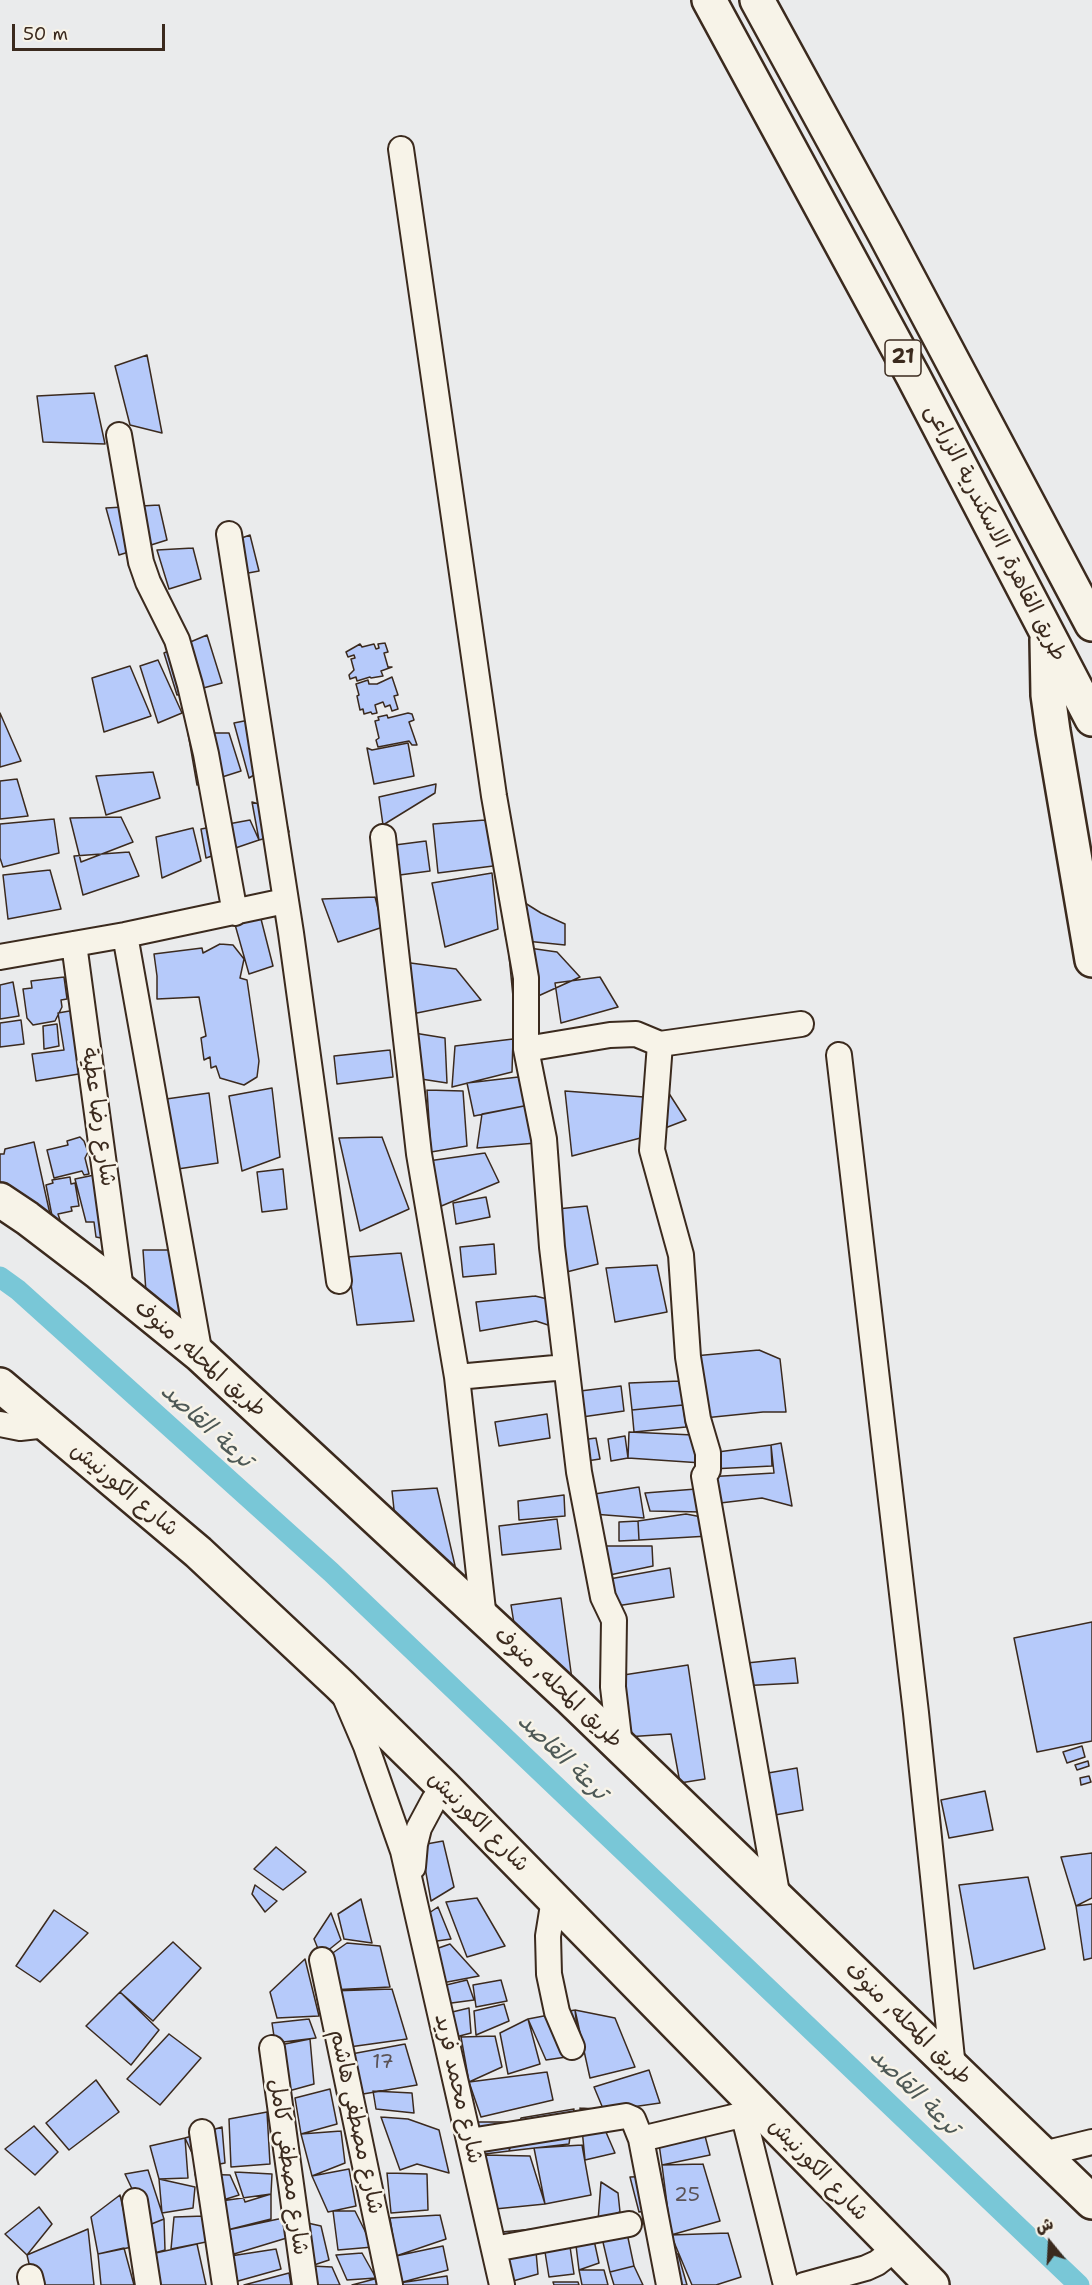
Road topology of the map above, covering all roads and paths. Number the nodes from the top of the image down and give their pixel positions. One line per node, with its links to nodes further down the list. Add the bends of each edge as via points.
1 (709, 0): 8 (main road, طريق القاهرة, الاسكندرية الزراعى / 21, via 913,376)
2 (757, 0): 6 (main road, طريق القاهرة, الاسكندرية الزراعى / 21)
3 (401, 149): 19 (street, via 494,796 526,978)
4 (119, 435): 12 (street, via 141,562 177,640 190,685)
5 (229, 534): 11 (street)
6 (1084, 603): 7 (main road, طريق القاهرة, الاسكندرية الزراعى / 21)
7 (1092, 624)
8 (1047, 634): 9 (main road, طريق القاهرة, الاسكندرية الزراعى / 21); 16 (main road, via 1052,722)
9 (1092, 719)
10 (383, 837): 26 (street, via 419,1154)
11 (285, 901): 12 (street); 22 (street)
12 (235, 913): 13 (street)
13 (125, 935): 14 (street); 24 (street)
14 (74, 944): 15 (street); 23 (street, شارع رضا عطية)
15 (0, 957)
16 (1092, 960)
17 (801, 1024): 18 (street)
18 (660, 1044): 19 (street, via 636,1034); 36 (street, via 652,1150 681,1255 688,1357 708,1453 704,1476)
19 (526, 1049): 25 (street, via 544,1139)
20 (838, 1055): 40 (street)
21 (3, 1205): 23 (main road, طريق المحله, منوف)
22 (339, 1281)
23 (121, 1290): 24 (main road, طريق المحله, منوف)
24 (200, 1355): 30 (main road, طريق المحله, منوف)
25 (566, 1367): 26 (street); 32 (street, via 579,1472 603,1597 614,1620 613,1687)
26 (457, 1377): 30 (street)
27 (0, 1385): 29 (main road, شارع الكورنيش)
28 (0, 1424): 29 (street, via 20,1428)
29 (48, 1425): 31 (main road, شارع الكورنيش, via 198,1552)
30 (484, 1619): 32 (main road, طريق المحله, منوف)
31 (340, 1685): 33 (main road, شارع الكورنيش); 34 (street, شارع محمد فريد, via 389,1808)
32 (620, 1746): 36 (main road, طريق المحله, منوف)
33 (444, 1787): 34 (street, شارع محمد فريد, via 419,1828 413,1860); 35 (main road, شارع الكورنيش)
34 (414, 1894): 44 (street, شارع محمد فريد)
35 (554, 1899): 38 (street, via 548,1936 549,1974 557,2012); 41 (main road, شارع الكورنيش)
36 (778, 1899): 40 (main road, طريق المحله, منوف)
37 (322, 1960): 55 (street, شارع مصطفى هاشم)
38 (572, 2046)
39 (272, 2048): 54 (street, شارع مصطفى كامل)
40 (954, 2068): 46 (main road, طريق المحله, منوف)
41 (751, 2112): 43 (street); 51 (main road, شارع الكورنيش); 58 (street)
42 (202, 2132): 53 (street)
43 (641, 2139): 44 (street, via 633,2119 626,2116); 57 (street)
44 (470, 2141): 50 (street, شارع محمد فريد)
45 (1092, 2142): 46 (street)
46 (1043, 2154): 48 (main road, طريق المحله, منوف)
47 (135, 2201): 52 (street)
48 (1092, 2202)
49 (629, 2224): 50 (street)
50 (494, 2249): 56 (street, شارع محمد فريد)
51 (895, 2249): 59 (street, via 866,2268); 60 (main road, شارع الكورنيش)
52 (148, 2285)
53 (225, 2285)
54 (305, 2285)
55 (390, 2285)
56 (502, 2285)
57 (669, 2285)
58 (786, 2285)
59 (804, 2285)
60 (932, 2285)

